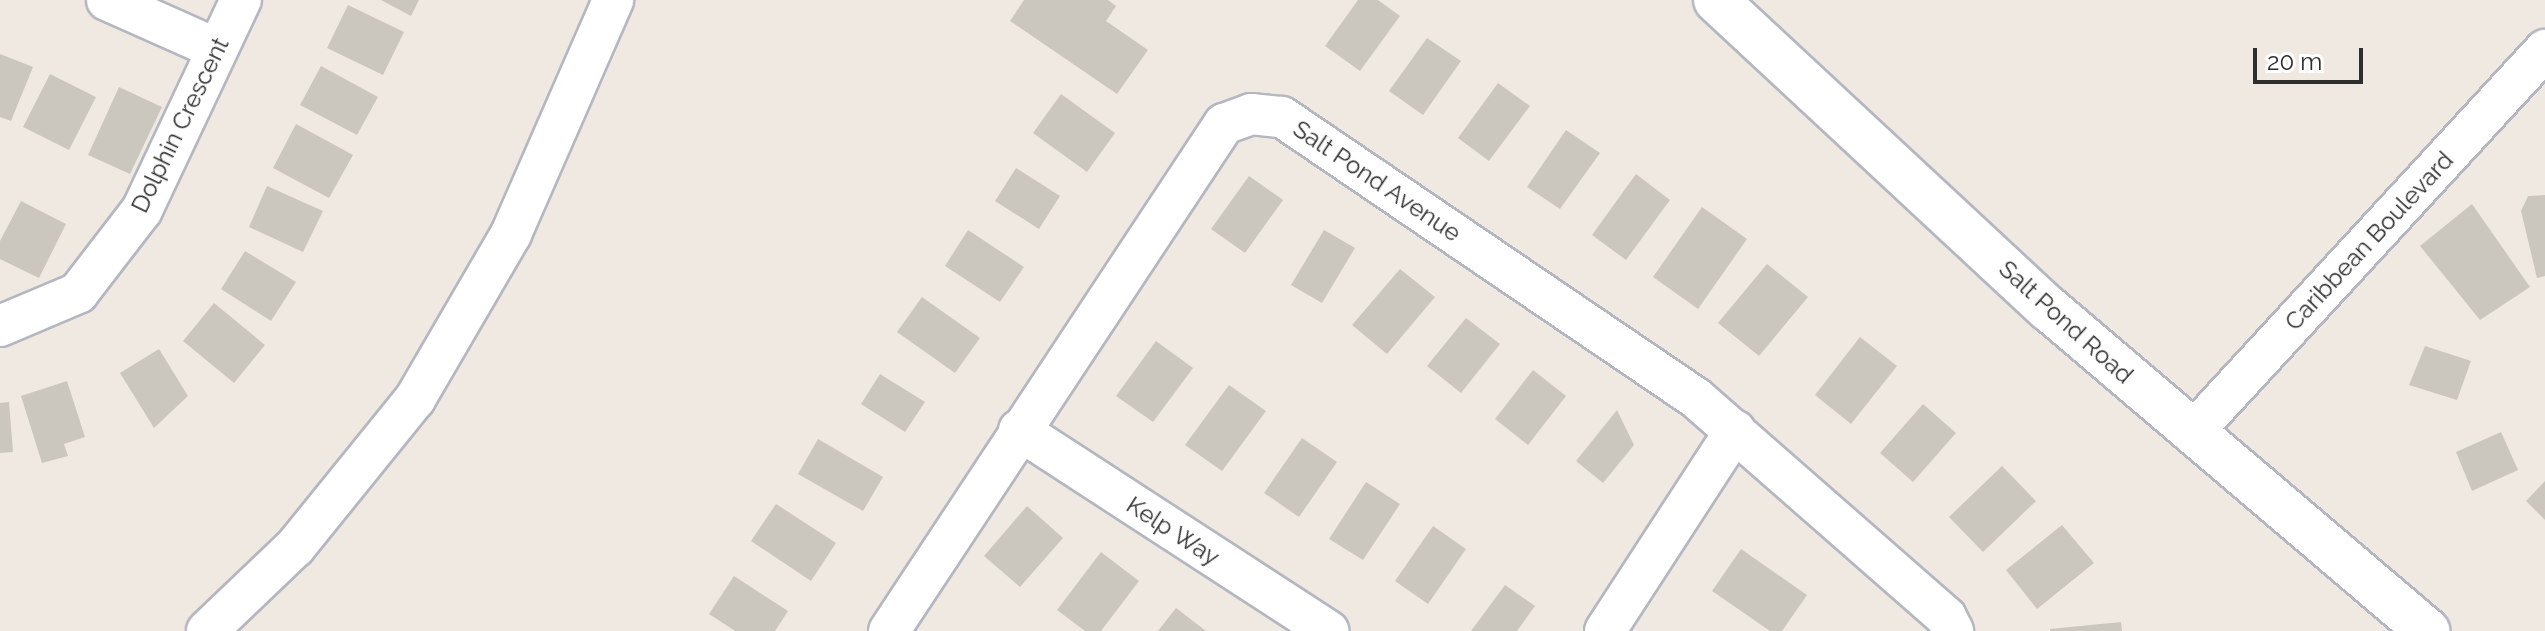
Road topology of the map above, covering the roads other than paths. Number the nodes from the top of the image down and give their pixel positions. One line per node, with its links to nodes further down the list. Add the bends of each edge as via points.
1 (107, 0): 5 (street)
2 (241, 0): 5 (street, Dolphin Crescent)
3 (613, 0): 11 (street, via 511,234 415,399 295,547)
4 (1716, 0): 10 (street, Salt Pond Road)
5 (217, 49): 7 (street, Dolphin Crescent, via 142,210 78,293)
6 (2545, 50): 10 (street, Caribbean Boulevard)
7 (0, 326)
8 (1019, 430): 9 (street, Salt Pond Avenue, via 1224,124 1251,114 1282,117); 12 (street, Salt Pond Avenue); 13 (street, Kelp Way)
9 (1735, 431): 14 (street); 15 (street, Salt Pond Avenue, via 1946,617)
10 (2192, 433): 16 (street, Salt Pond Road)
11 (207, 631)
12 (889, 631)
13 (1328, 631)
14 (1605, 631)
15 (1953, 631)
16 (2428, 631)

